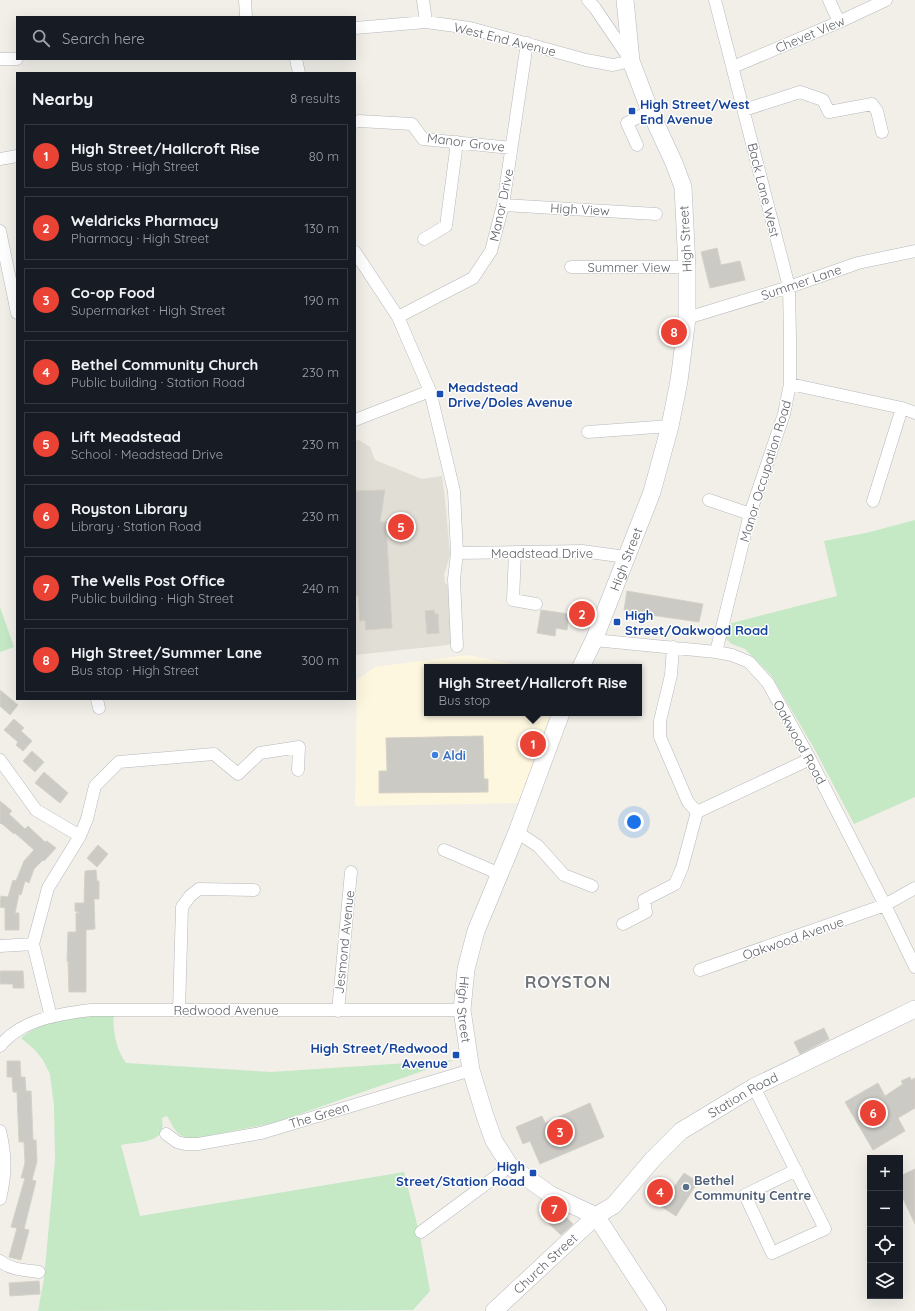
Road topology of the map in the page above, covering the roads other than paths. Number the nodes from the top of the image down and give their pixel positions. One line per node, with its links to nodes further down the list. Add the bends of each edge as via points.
1 (245, 0): 8 (street)
2 (423, 0): 9 (street)
3 (588, 0): 16 (street)
4 (624, 0): 16 (main road, High Street)
5 (715, 0): 17 (street, Back Lane West)
6 (829, 0): 10 (street)
7 (886, 0): 10 (street, Chevet View)
8 (246, 16)
9 (426, 22): 11 (street, West End Avenue); 12 (street, West End Avenue, via 470,28)
10 (839, 22): 17 (street, Chevet View)
11 (356, 28)
12 (527, 43): 16 (street, West End Avenue, via 613,65); 25 (street, Manor Drive)
13 (0, 59): 14 (street)
14 (16, 59)
15 (296, 60): 18 (street)
16 (631, 61): 20 (main road, High Street)
17 (733, 66): 19 (street, Back Lane West)
18 (299, 72)
19 (744, 110): 22 (street, via 800,92 823,100 829,112 872,104 877,111); 36 (street, Back Lane West)
20 (650, 111): 24 (street, via 626,123); 35 (main road, High Street, via 683,187)
21 (356, 122): 23 (street, Manor Grove, via 412,124 423,139)
22 (882, 132)
23 (457, 142): 25 (street, Manor Grove); 31 (street, via 446,226)
24 (637, 144)
25 (512, 148): 28 (street, Manor Drive)
26 (16, 156): 27 (street)
27 (0, 158)
28 (504, 205): 29 (street, High View); 38 (street, Manor Drive, via 491,251 473,278)
29 (656, 214)
30 (0, 231): 37 (street)
31 (424, 239)
32 (915, 251): 36 (street, Summer Lane, via 858,263)
33 (356, 254): 38 (street)
34 (571, 267): 35 (street, Summer View)
35 (687, 267): 39 (main road, High Street)
36 (789, 287): 39 (street, Summer Lane); 40 (street, Manor Occupation Road)
37 (16, 308)
38 (398, 317): 41 (street)
39 (688, 318): 45 (main road, High Street)
40 (790, 384): 42 (street); 49 (street, Manor Occupation Road, via 784,414)
41 (430, 391): 44 (street); 51 (street, via 454,491)
42 (902, 408): 43 (street); 48 (street)
43 (915, 413)
44 (356, 420)
45 (670, 426): 46 (street); 52 (main road, High Street, via 652,492)
46 (588, 432)
47 (709, 500): 49 (street)
48 (873, 501)
49 (750, 514): 57 (street, Manor Occupation Road)
50 (515, 552): 51 (street, Meadstead Drive); 52 (street, Meadstead Drive, via 582,551); 53 (street, via 513,600)
51 (457, 553): 55 (street, via 454,579)
52 (626, 557): 54 (main road, High Street)
53 (536, 604)
54 (594, 640): 56 (street, Oakwood Road); 58 (main road, High Street)
55 (457, 646)
56 (673, 647): 57 (street, Oakwood Road); 63 (street, via 671,675 660,721 660,737 688,802)
57 (716, 652): 61 (street, Oakwood Road, via 748,662 768,684)
58 (582, 664)
59 (560, 716): 64 (main road, High Street)
60 (0, 760): 65 (street, via 36,810)
61 (810, 760): 63 (street); 72 (street, Oakwood Road)
62 (298, 770): 65 (street, via 299,747 260,753 238,774 214,754 118,762 95,786)
63 (697, 812): 73 (street, via 682,868 675,884 644,900 646,912)
64 (517, 832): 68 (main road, High Street); 69 (street, via 538,846 564,875)
65 (80, 836): 74 (street, via 48,888)
66 (444, 850): 68 (street)
67 (351, 872): 81 (street, Jesmond Avenue)
68 (500, 874): 80 (main road, High Street, via 476,931 466,969)
69 (592, 886)
70 (915, 888): 72 (street, Oakwood Avenue)
71 (254, 890): 79 (street, via 200,889 190,896 182,907)
72 (885, 905): 76 (street, Oakwood Road); 77 (street, Oakwood Avenue)
73 (623, 924)
74 (33, 944): 75 (street); 82 (street)
75 (0, 946)
76 (915, 967)
77 (700, 970)
78 (915, 1009): 85 (main road, Station Road)
79 (180, 1010): 81 (street, Redwood Avenue); 82 (street, Redwood Avenue, via 91,1010)
80 (462, 1010): 81 (street, Redwood Avenue); 84 (main road, High Street)
81 (338, 1011)
82 (51, 1017): 83 (street, Redwood Avenue, via 29,1024)
83 (0, 1046)
84 (471, 1070): 87 (street, The Green, via 261,1133 198,1144 177,1142); 89 (main road, High Street, via 494,1141)
85 (754, 1087): 90 (street); 92 (main road, Station Road, via 681,1131 614,1205)
86 (0, 1131): 88 (street)
87 (166, 1134)
88 (3, 1157): 91 (street, via 4,1177)
89 (510, 1166): 92 (main road, High Street, via 551,1195); 93 (street)
90 (796, 1170): 90 (street, via 745,1195 772,1253 824,1229)
91 (0, 1199)
92 (596, 1216): 96 (main road, Church Street); 97 (main road)
93 (421, 1232)
94 (0, 1261): 95 (street, via 15,1269)
95 (39, 1272)
96 (494, 1311)
97 (658, 1311)

